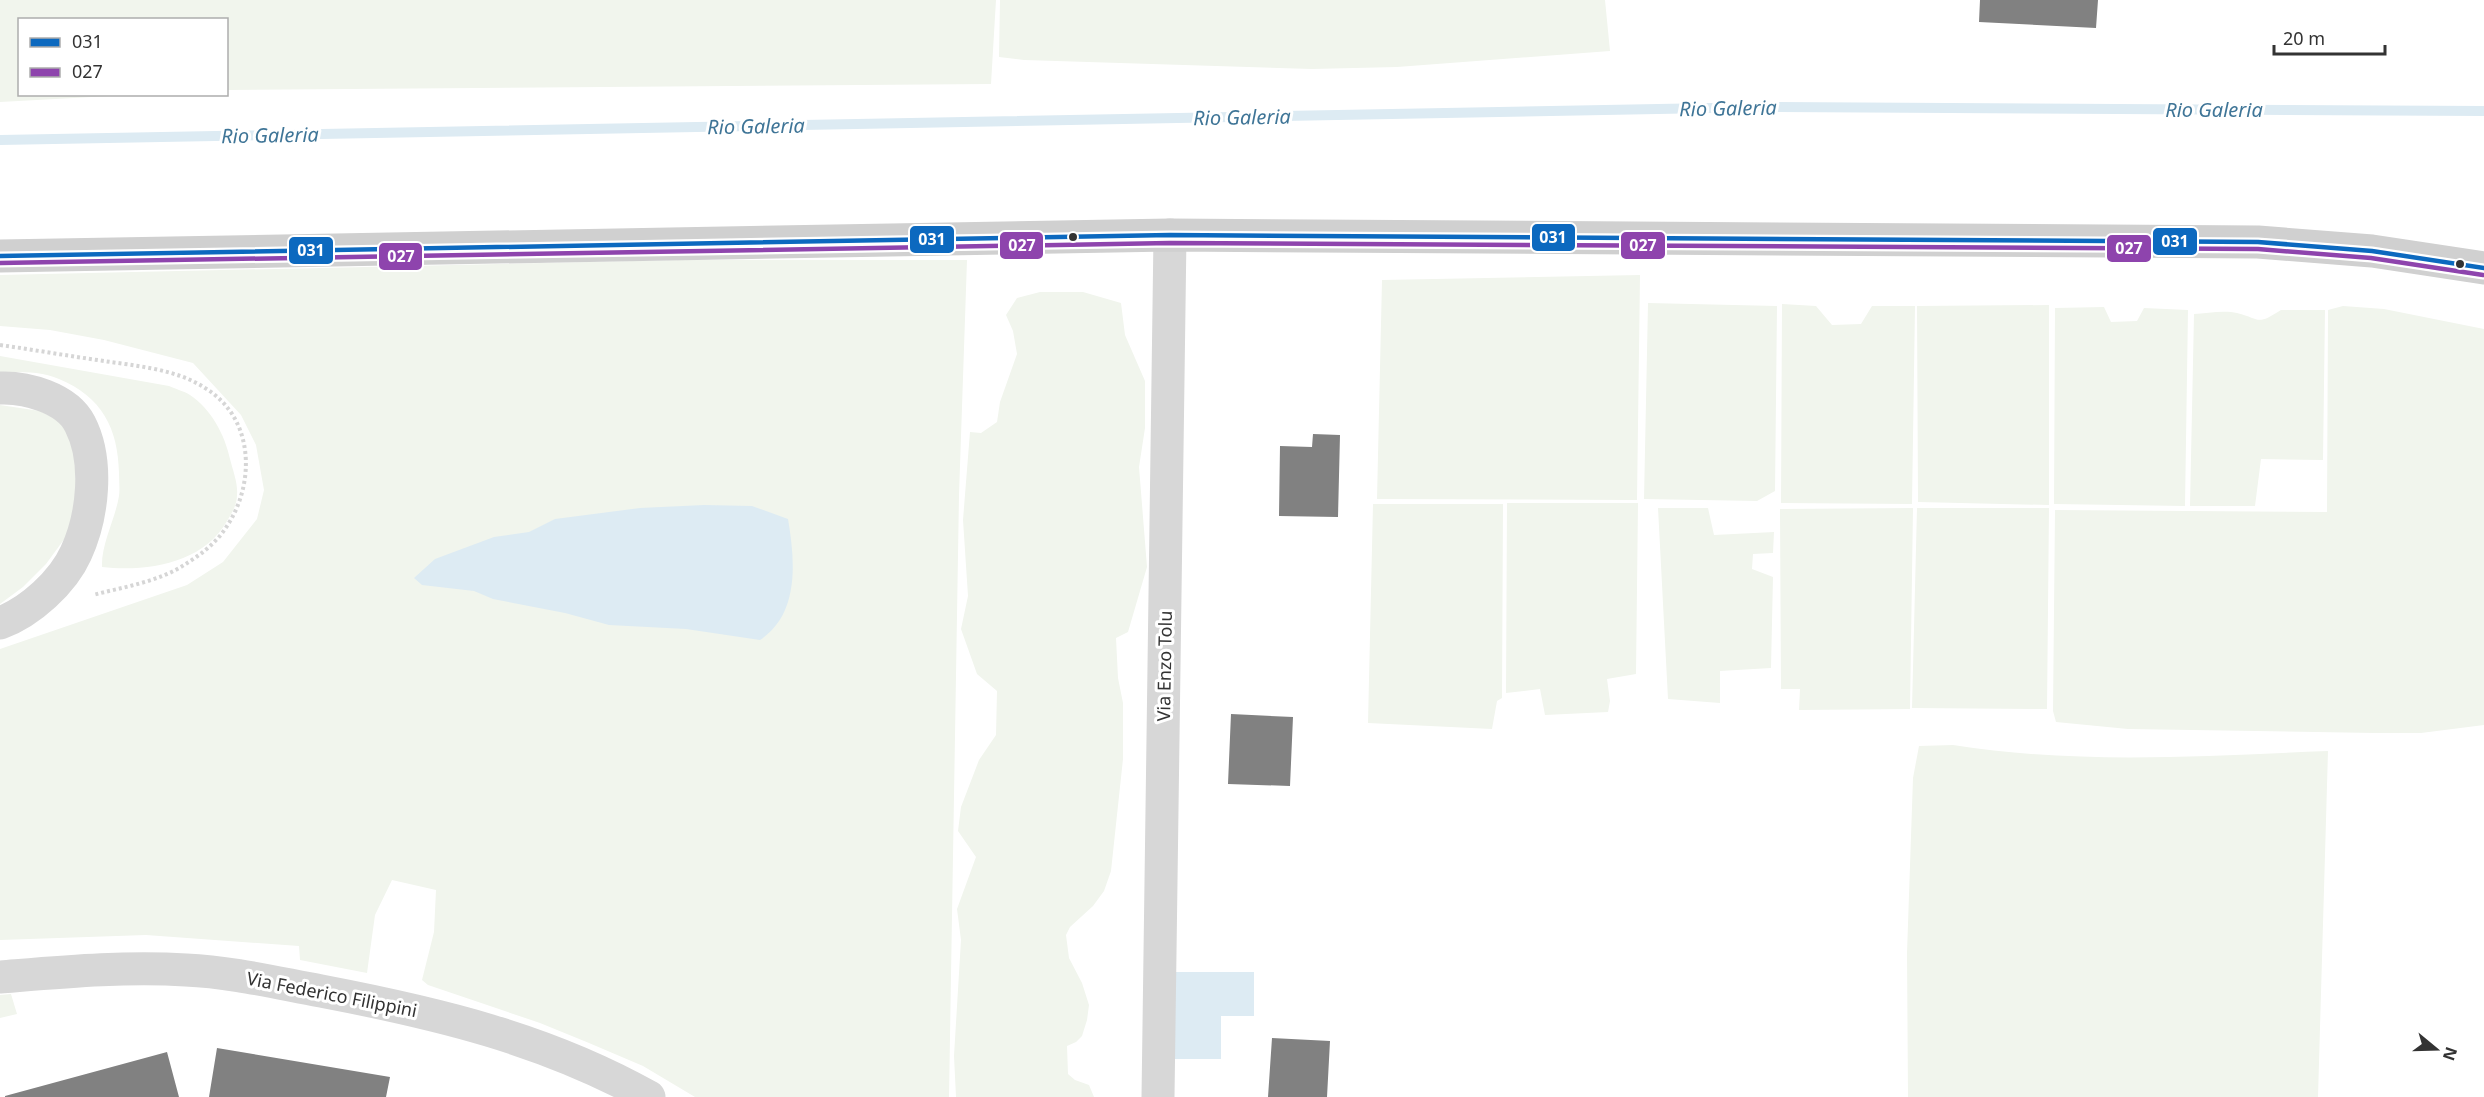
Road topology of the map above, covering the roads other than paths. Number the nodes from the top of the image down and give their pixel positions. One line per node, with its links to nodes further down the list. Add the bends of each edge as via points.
1 (1170, 235): 2 (main road); 3 (main road, via 2258,242 2372,251); 8 (street, Via Enzo Tolu)
2 (0, 256)
3 (2484, 268)
4 (0, 388): 5 (street, via 49,397 80,422 90,466 91,492 83,533 62,574 46,592)
5 (0, 623)
6 (0, 977): 7 (street, Via Federico Filippini, via 142,969 186,970 260,980 416,1009 492,1030)
7 (649, 1097)
8 (1158, 1097)

